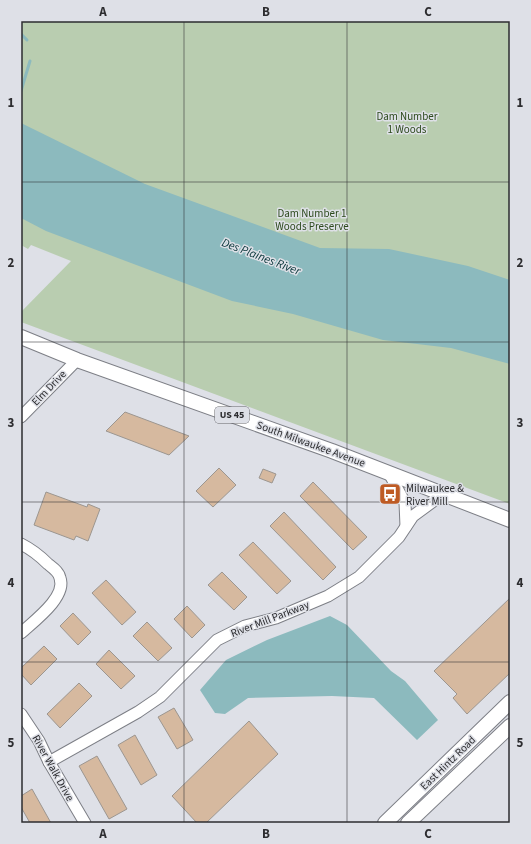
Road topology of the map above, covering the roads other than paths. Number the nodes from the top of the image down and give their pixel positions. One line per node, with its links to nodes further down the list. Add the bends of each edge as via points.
1 (21, 337): 2 (main road, South Milwaukee Avenue / US 45)
2 (77, 360): 3 (street, Elm Drive); 4 (main road, South Milwaukee Avenue / US 45)
3 (21, 417)
4 (389, 473): 5 (main road, South Milwaukee Avenue / US 45); 7 (street, via 405,503)
5 (443, 494): 6 (main road, South Milwaukee Avenue / US 45); 7 (street, River Mill Parkway, via 414,516)
6 (510, 520)
7 (406, 526): 13 (street, River Mill Parkway, via 399,537 359,578 328,596 276,618 245,626 217,640 160,697)
8 (21, 544): 9 (street, via 54,568 62,585 50,606)
9 (21, 633)
10 (510, 702): 15 (main road, East Hintz Road)
11 (21, 714): 13 (street, River Walk Drive)
12 (510, 726): 16 (main road, East Hintz Road)
13 (49, 762): 14 (street, River Walk Drive)
14 (85, 823)
15 (385, 823)
16 (408, 823)

